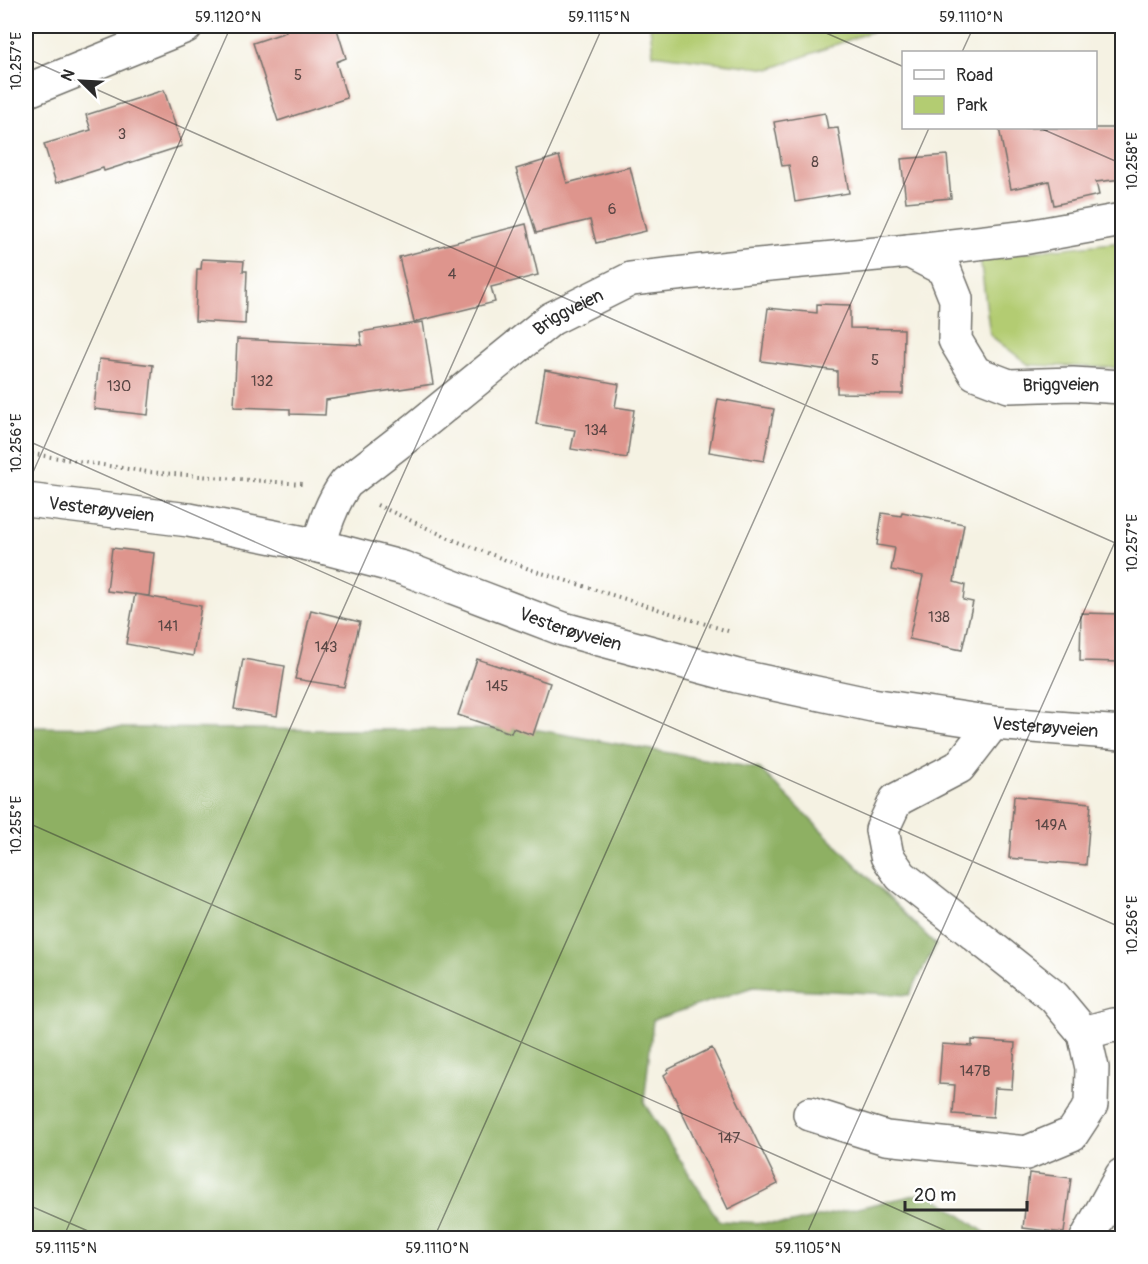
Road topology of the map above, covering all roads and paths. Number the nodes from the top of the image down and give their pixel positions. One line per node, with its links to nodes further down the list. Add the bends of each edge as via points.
1 (186, 26): 2 (street)
2 (26, 91)
3 (1122, 220): 4 (street, Briggveien, via 1028,237)
4 (909, 251): 5 (street, Briggveien, via 944,269 956,299 955,340 975,373 1009,386); 10 (street, Briggveien, via 631,279 551,320 346,483 325,520)
5 (1122, 387)
6 (26, 453): 7 (path, via 148,472)
7 (306, 485)
8 (26, 500): 10 (street, Vesterøyveien, via 189,520)
9 (374, 504): 11 (path, via 450,539 532,570)
10 (319, 546): 12 (street, Vesterøyveien, via 403,568 563,629 737,676 872,705)
11 (730, 632)
12 (993, 723): 13 (street, Vesterøyveien); 15 (street, via 959,767 896,800 882,830 886,856 901,876 1054,997)
13 (1122, 733)
14 (1122, 1026): 15 (street)
15 (1084, 1033): 16 (street, via 1092,1068 1091,1105 1072,1134 1026,1153 886,1138)
16 (810, 1114)
17 (1122, 1175): 18 (street)
18 (1087, 1239)

